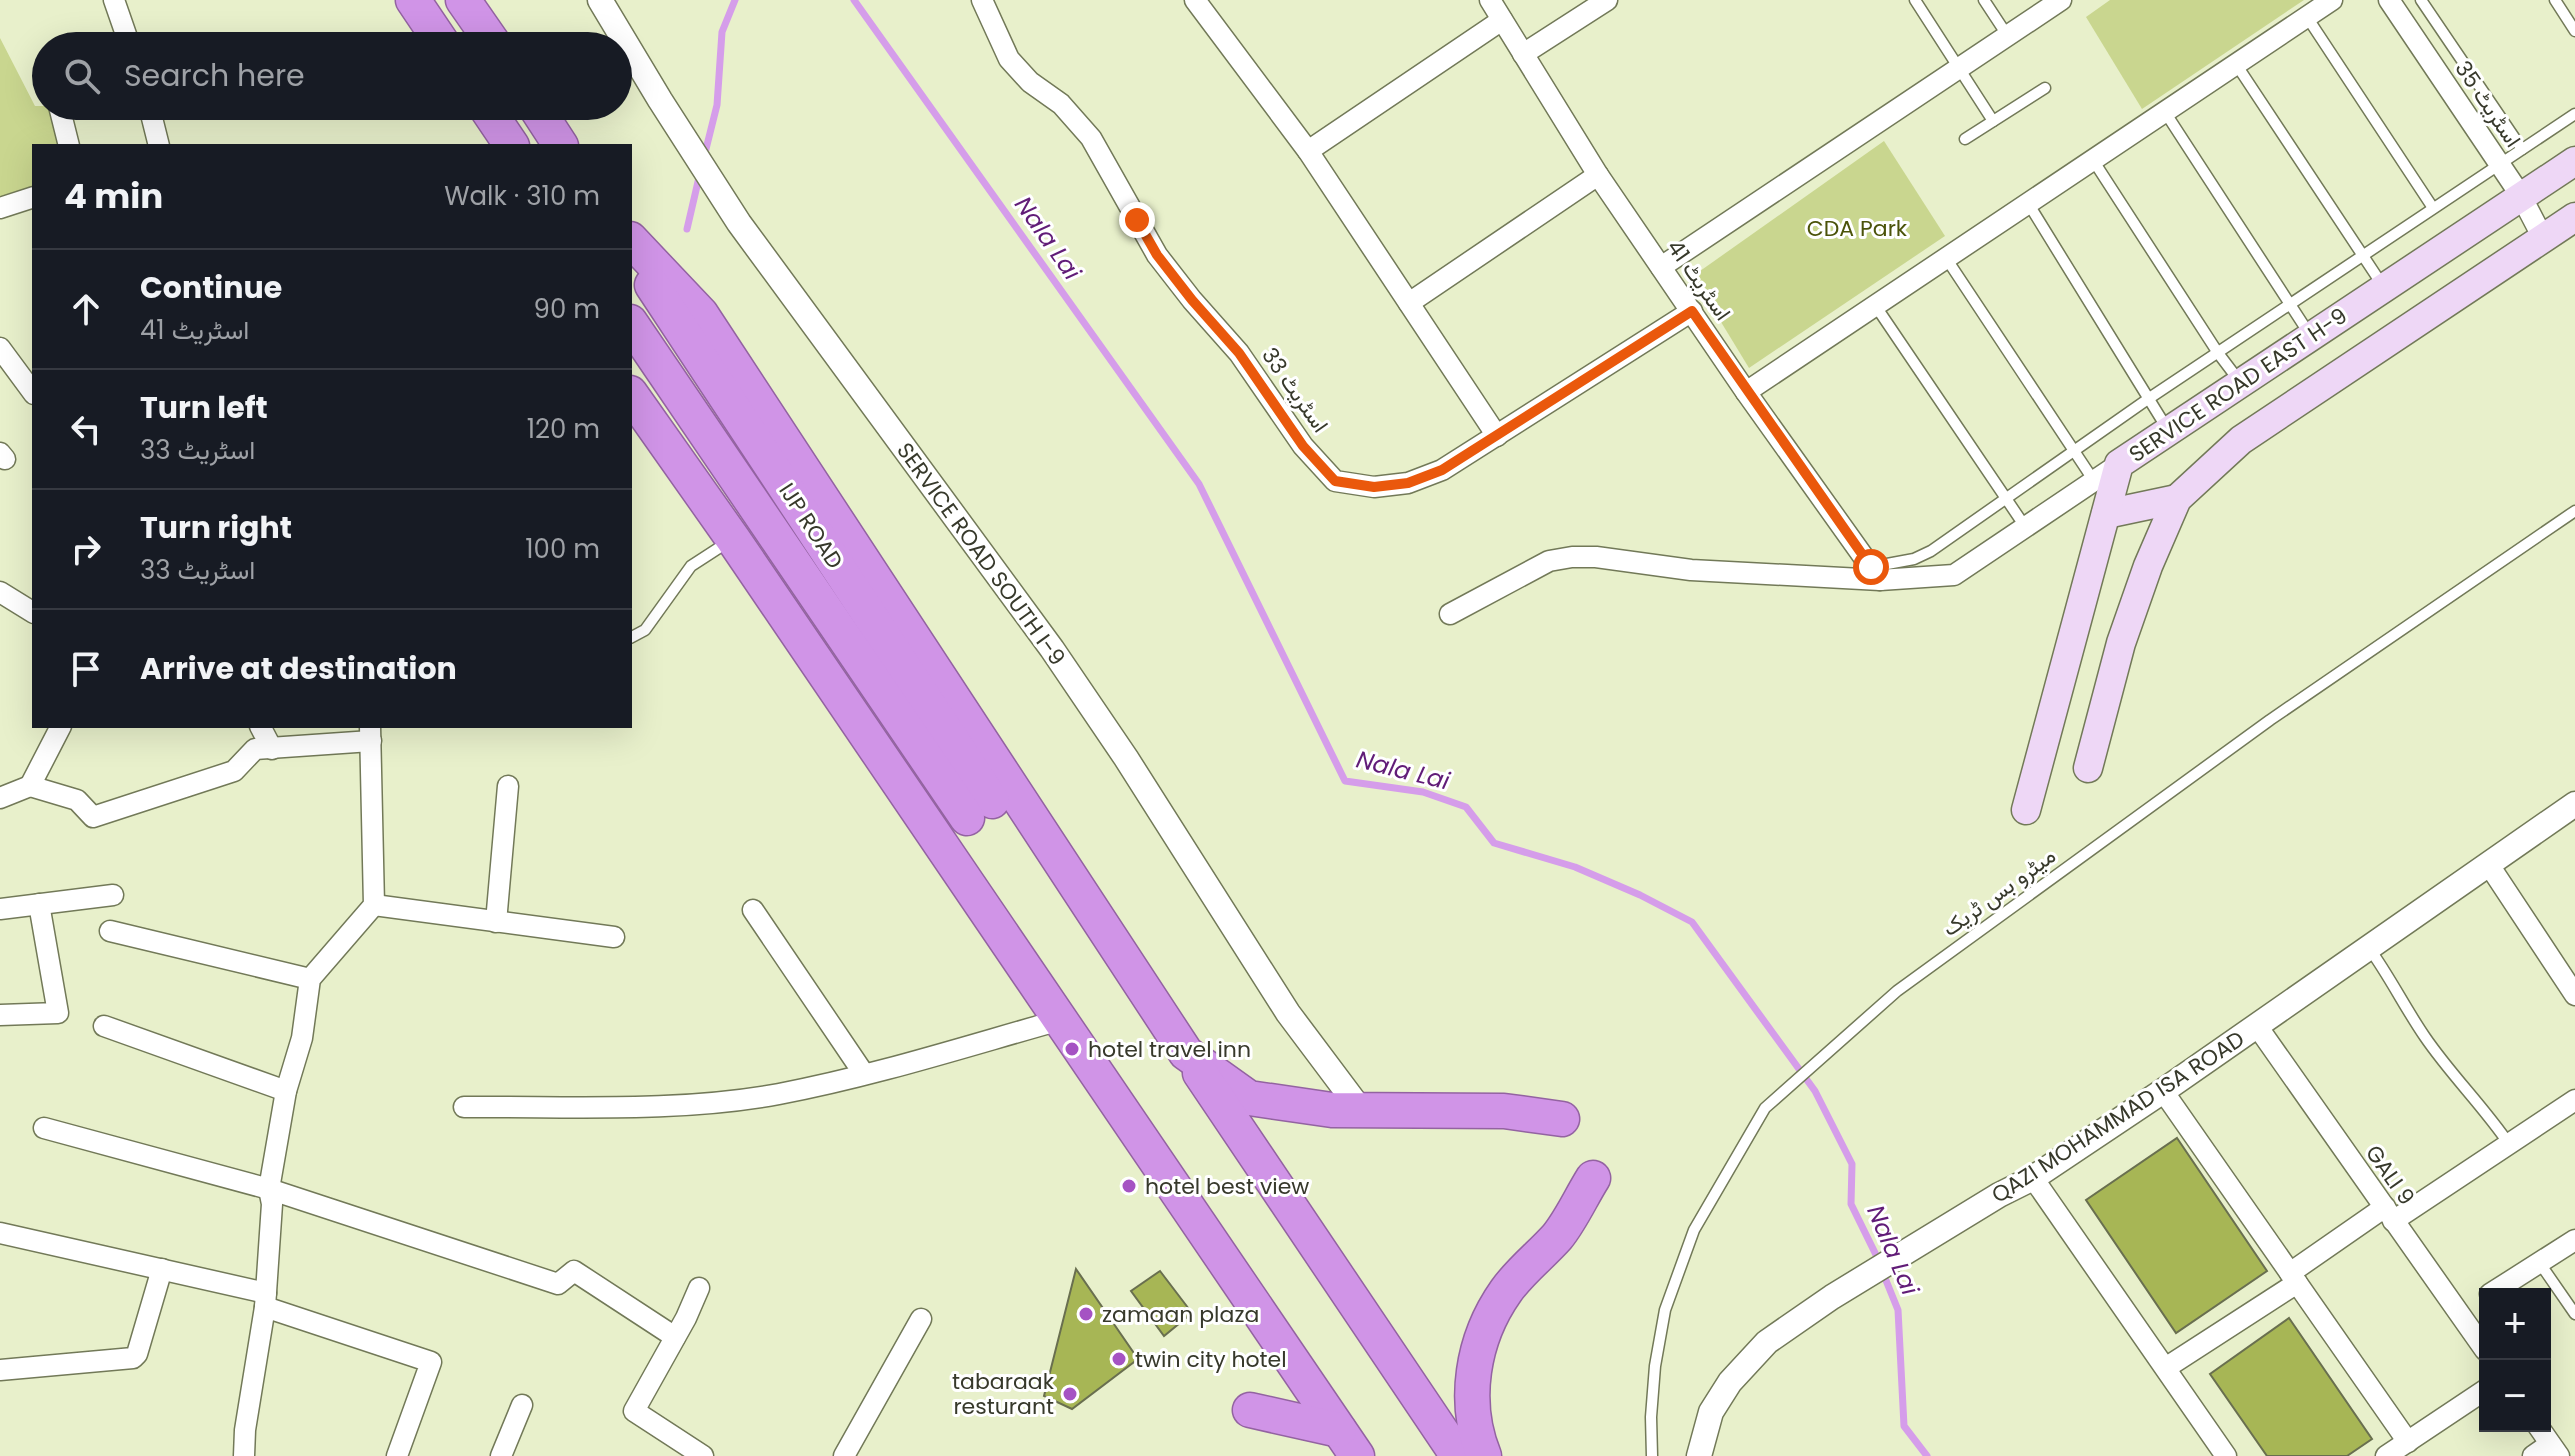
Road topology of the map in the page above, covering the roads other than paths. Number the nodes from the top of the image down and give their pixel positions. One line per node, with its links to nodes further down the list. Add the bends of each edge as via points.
1 (114, 0): 19 (street)
2 (413, 0): 20 (highway)
3 (463, 0): 21 (highway)
4 (600, 0): 22 (street, SERVICE ROAD SOUTH I-9)
5 (982, 0): 74 (street, اسٹریٹ 33, via 1009,59 1091,138 1157,255 1335,481 1374,487 1408,483 1442,470)
6 (1195, 0): 42 (street)
7 (1490, 0): 17 (street, اسٹریٹ 41)
8 (1607, 0): 25 (street)
9 (1915, 0): 27 (lane)
10 (1984, 0): 23 (lane)
11 (2061, 0): 23 (street)
12 (2332, 0): 16 (street)
13 (2389, 0): 45 (street, اسٹریٹ 35)
14 (2421, 0): 41 (lane)
15 (2555, 0): 18 (lane)
16 (2307, 17): 26 (street); 51 (lane)
17 (1502, 20): 25 (street, اسٹریٹ 41); 42 (street)
18 (2575, 31)
19 (125, 32)
20 (435, 32)
21 (485, 32)
22 (619, 32)
23 (2007, 35): 27 (street)
24 (632, 53): 122 (street, SERVICE ROAD SOUTH I-9, via 739,223 1052,649 1288,1013)
25 (1523, 54): 46 (street, اسٹریٹ 41)
26 (2236, 64): 29 (street); 56 (lane)
27 (1958, 67): 35 (lane); 58 (street)
28 (2045, 88): 35 (lane)
29 (2165, 112): 43 (street); 62 (lane)
30 (2575, 114): 41 (lane)
31 (62, 120): 37 (street)
32 (152, 120): 38 (street)
33 (494, 120): 39 (highway)
34 (544, 120): 40 (highway)
35 (1993, 121): 36 (lane)
36 (1965, 139)
37 (68, 144)
38 (158, 144)
39 (511, 144)
40 (560, 144)
41 (2522, 149): 45 (lane)
42 (1308, 151): 60 (street)
43 (2093, 160): 49 (street); 67 (lane)
44 (2575, 161): 47 (main road, SERVICE ROAD EAST H-9)
45 (2499, 164): 47 (street, اسٹریٹ 35); 51 (lane)
46 (1598, 175): 58 (street, اسٹریٹ 41); 60 (street)
47 (2521, 196): 53 (street, اسٹریٹ 35); 59 (main road, SERVICE ROAD EAST H-9)
48 (32, 198): 50 (street)
49 (2028, 203): 57 (street); 72 (lane)
50 (0, 208)
51 (2433, 208): 56 (lane)
52 (2575, 217): 53 (main road)
53 (2543, 238): 79 (main road, via 2241,440)
54 (632, 241): 116 (highway, via 701,314)
55 (632, 254): 64 (highway, IJP ROAD, via 979,810)
56 (2362, 256): 59 (lane); 62 (lane)
57 (1946, 258): 61 (street); 75 (lane)
58 (1661, 267): 63 (street, اسٹریٹ 41)
59 (2384, 287): 65 (main road, SERVICE ROAD EAST H-9)
60 (1409, 303): 74 (street)
61 (1875, 305): 70 (street); 78 (lane)
62 (2289, 305): 65 (lane); 67 (lane)
63 (1692, 311): 70 (street, اسٹریٹ 41); 74 (street, اسٹریٹ 33)
64 (632, 325)
65 (2311, 337): 68 (main road, SERVICE ROAD EAST H-9)
66 (0, 348): 69 (street)
67 (2218, 353): 68 (lane); 72 (lane)
68 (2241, 383): 73 (main road, SERVICE ROAD EAST H-9)
69 (32, 391)
70 (1746, 392): 84 (street, اسٹریٹ 41)
71 (632, 396): 83 (highway)
72 (2148, 399): 73 (lane); 75 (lane)
73 (2169, 431): 76 (main road, SERVICE ROAD EAST H-9)
74 (1497, 436)
75 (2075, 451): 77 (lane); 78 (lane)
76 (2119, 464): 77 (street); 81 (main road, SERVICE ROAD EAST H-9)
77 (2094, 481): 82 (street)
78 (2005, 499): 82 (lane); 84 (lane, via 1914,559)
79 (2177, 499): 81 (main road); 94 (main road, via 2121,643)
80 (2575, 511): 160 (lane, میٹرو بس ٹریک, via 2270,720 1897,991 1765,1108 1694,1230 1665,1310 1655,1366)
81 (2106, 514): 99 (main road, SERVICE ROAD EAST H-9)
82 (2026, 528): 84 (street, via 1954,575)
83 (733, 539): 88 (lane, via 691,566 645,630); 113 (highway)
84 (1876, 573): 87 (street, via 1691,570 1572,557 1549,561)
85 (0, 592): 86 (street)
86 (32, 612)
87 (1450, 614)
88 (632, 637)
89 (60, 728): 95 (street)
90 (261, 728): 93 (street)
91 (371, 734): 92 (street); 103 (street)
92 (310, 736): 93 (street)
93 (272, 749): 95 (street, via 255,749 234,771 93,817 77,800)
94 (2088, 768)
95 (30, 786): 97 (street)
96 (508, 786): 106 (street)
97 (0, 798)
98 (2575, 804): 100 (street, QAZI MOHAMMAD ISA ROAD)
99 (2026, 810)
100 (2489, 865): 109 (street, QAZI MOHAMMAD ISA ROAD); 111 (street)
101 (113, 895): 102 (street)
102 (39, 904): 104 (street); 112 (street, via 58,1013)
103 (374, 905): 106 (street); 110 (street)
104 (0, 909)
105 (753, 910): 117 (street)
106 (496, 922): 108 (street)
107 (110, 931): 110 (street)
108 (614, 937)
109 (2369, 948): 115 (street, QAZI MOHAMMAD ISA ROAD); 125 (lane, via 2423,1035)
110 (310, 979): 118 (street, via 302,1038)
111 (2575, 995)
112 (0, 1015)
113 (1060, 1020): 117 (street); 151 (highway)
114 (104, 1026): 118 (street)
115 (2257, 1026): 119 (street, QAZI MOHAMMAD ISA ROAD); 129 (street, GALI 9)
116 (1186, 1053): 122 (highway, via 1249,1098); 158 (highway)
117 (864, 1074): 121 (street, via 777,1095 682,1105)
118 (286, 1091): 128 (street)
119 (2163, 1091): 127 (street, QAZI MOHAMMAD ISA ROAD); 134 (street)
120 (2575, 1100): 125 (street)
121 (464, 1107)
122 (1360, 1109): 123 (highway, via 1504,1111)
123 (1562, 1119)
124 (44, 1128): 128 (street)
125 (2509, 1144): 129 (street)
126 (1593, 1178): 159 (highway, via 1559,1234 1506,1291 1481,1340 1470,1394)
127 (2033, 1178): 144 (street); 161 (street, QAZI MOHAMMAD ISA ROAD, via 1832,1297 1767,1342 1711,1412)
128 (269, 1189): 137 (street); 142 (street, via 558,1284 574,1271)
129 (2389, 1214): 134 (street); 139 (street, GALI 9)
130 (0, 1233): 133 (street)
131 (2575, 1240): 132 (street)
132 (2539, 1262): 136 (street); 140 (lane)
133 (162, 1269): 137 (street); 145 (street, via 133,1358)
134 (2293, 1278): 144 (street); 150 (street)
135 (699, 1288): 142 (street)
136 (2499, 1288)
137 (266, 1300): 153 (street); 154 (street, via 431,1362)
138 (2479, 1301): 139 (street)
139 (2461, 1312): 143 (street, GALI 9)
140 (2575, 1314)
141 (921, 1319): 157 (street)
142 (675, 1337): 156 (street, via 634,1411)
143 (2479, 1340)
144 (2167, 1367): 162 (street)
145 (0, 1370)
146 (2479, 1394): 150 (street)
147 (522, 1405): 155 (street)
148 (1250, 1410): 151 (highway)
149 (2540, 1432): 152 (street)
150 (2408, 1442): 163 (street)
151 (1348, 1443)
152 (2548, 1452)
153 (244, 1456)
154 (397, 1456)
155 (501, 1456)
156 (703, 1456)
157 (844, 1456)
158 (1458, 1456)
159 (1484, 1456)
160 (1652, 1456)
161 (1699, 1456)
162 (2226, 1456)
163 (2386, 1456)

